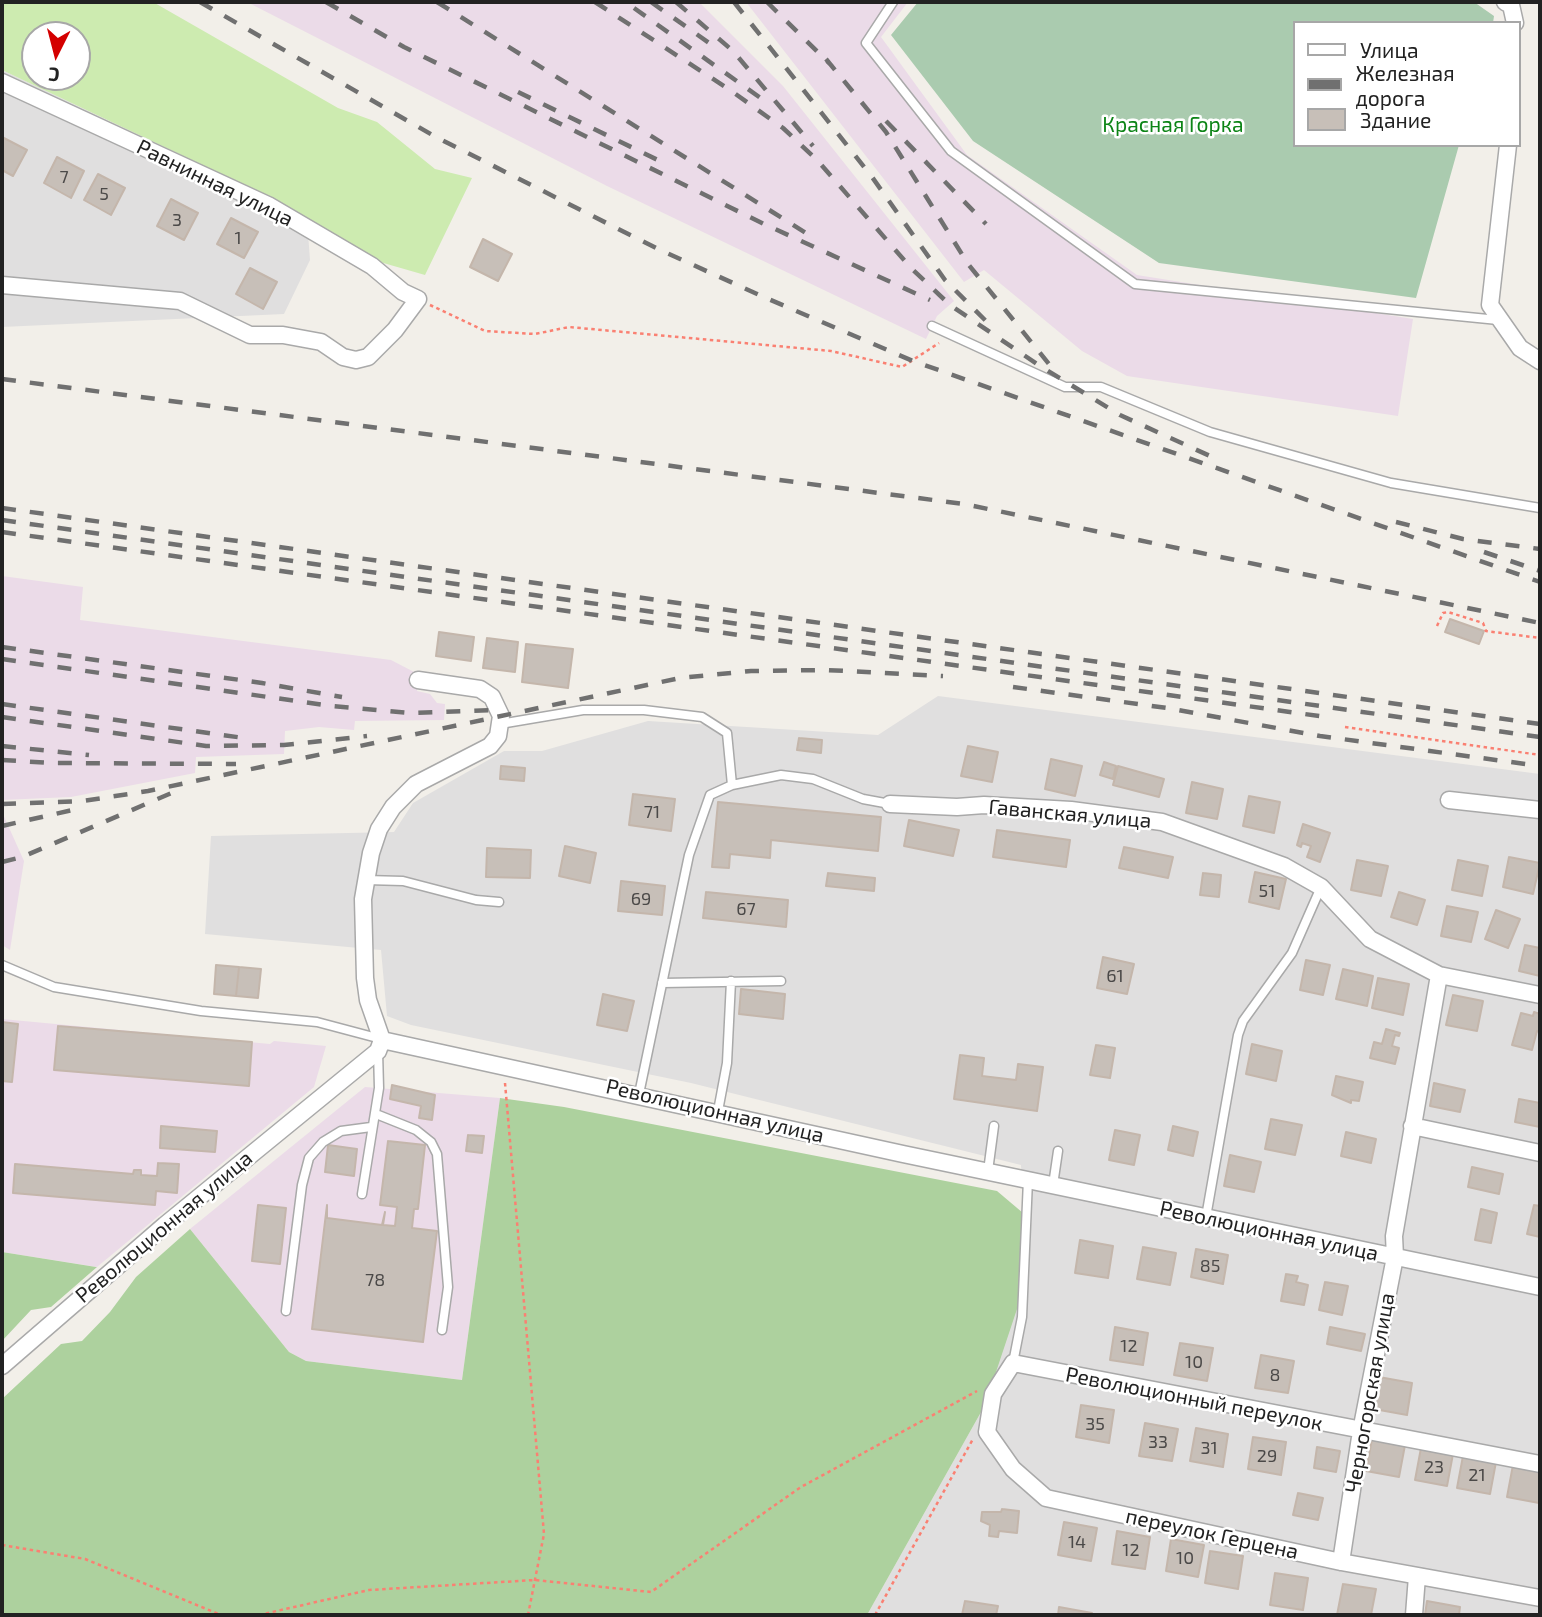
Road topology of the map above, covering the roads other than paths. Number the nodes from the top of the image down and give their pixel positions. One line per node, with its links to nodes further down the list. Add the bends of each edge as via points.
1 (893, 2): 7 (lane, via 866,43 951,151 1135,284)
2 (1505, 2): 3 (street, via 1511,5)
3 (1515, 21)
4 (2, 82): 6 (street, Равнинная улица, via 268,205 372,265 418,299 368,357 356,360 321,342 250,335 180,300)
5 (1508, 147): 7 (street, via 1490,305)
6 (2, 285)
7 (1501, 320): 9 (street, via 1520,348)
8 (932, 326): 10 (lane, via 1065,387 1101,387 1210,432 1391,483)
9 (1540, 361)
10 (1540, 508)
11 (418, 680): 12 (street, via 480,688 492,697)
12 (500, 724): 13 (lane, via 583,710 644,710 702,717 727,733); 17 (street, via 498,736 489,746 416,784 393,807 379,829)
13 (732, 785): 15 (lane, via 792,776); 24 (lane, via 710,795 689,855)
14 (1449, 800): 16 (street)
15 (890, 804): 18 (street, Гаванская улица, via 1071,810 1162,822 1284,866)
16 (1540, 810)
17 (366, 880): 19 (lane, via 403,881); 26 (street, via 365,978)
18 (1321, 887): 21 (street, Гаванская улица, via 1370,939); 39 (lane, via 1292,953 1243,1021 1238,1035)
19 (499, 902)
20 (2, 965): 26 (lane, via 54,987 201,1011 317,1022)
21 (1439, 975): 25 (street, Гаванская улица); 31 (street, Черногорская улица)
22 (731, 981): 23 (lane); 24 (lane); 28 (lane, via 727,1063)
23 (780, 981)
24 (662, 984): 27 (lane)
25 (1540, 995)
26 (380, 1045): 27 (street, Революционная улица); 29 (lane); 45 (street, Революционная улица)
27 (639, 1094): 28 (street, Революционная улица)
28 (718, 1111): 35 (street, Революционная улица)
29 (376, 1114): 32 (lane); 43 (lane, via 416,1130 437,1154 448,1287)
30 (993, 1126): 35 (lane)
31 (1412, 1126): 34 (street); 40 (street, Черногорская улица, via 1394,1236)
32 (371, 1127): 38 (lane); 42 (lane, via 341,1131 309,1158)
33 (1058, 1151): 37 (lane)
34 (1540, 1153)
35 (988, 1171): 36 (street, Революционная улица)
36 (1028, 1180): 37 (street, Революционная улица); 44 (lane, via 1021,1317)
37 (1053, 1185): 39 (street, Революционная улица)
38 (362, 1194)
39 (1206, 1217): 40 (street, Революционная улица)
40 (1395, 1257): 41 (street, Революционная улица); 46 (street, Черногорская улица)
41 (1540, 1287)
42 (286, 1311)
43 (442, 1330)
44 (1013, 1363): 46 (street, Революционный переулок); 48 (street, переулок Герцена, via 993,1394 987,1432 1013,1469 1046,1498)
45 (2, 1366)
46 (1361, 1431): 47 (street, Революционный переулок); 48 (street, Черногорская улица)
47 (1540, 1464)
48 (1341, 1562): 49 (street, переулок Герцена)
49 (1417, 1576): 50 (street, переулок Герцена); 51 (street)
50 (1540, 1598)
51 (1414, 1615)

